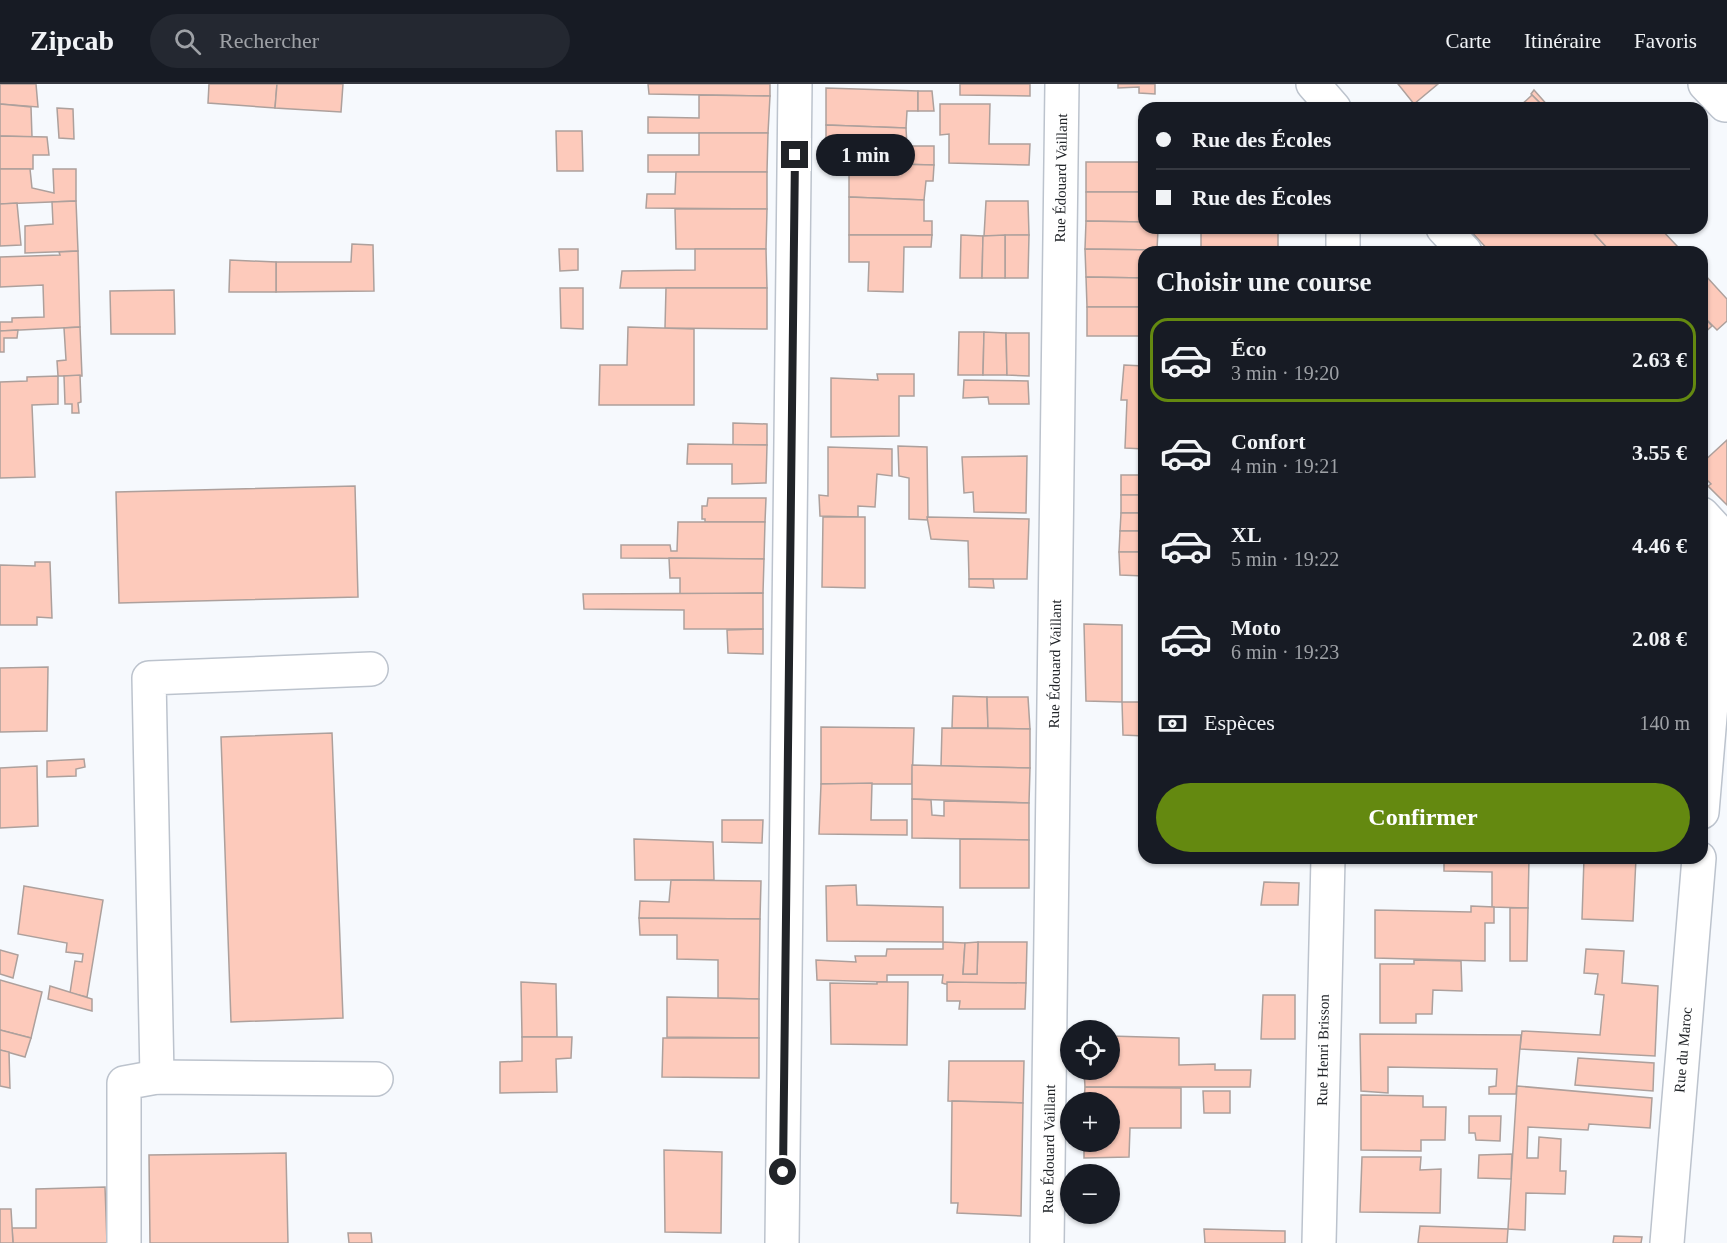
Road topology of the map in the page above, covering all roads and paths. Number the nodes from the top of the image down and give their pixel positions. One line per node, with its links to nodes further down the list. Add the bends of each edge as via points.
1 (795, 84): 16 (street)
2 (1062, 84): 17 (street, Rue Édouard Vaillant)
3 (1312, 84): 4 (street)
4 (1328, 102)
5 (1448, 234): 6 (street)
6 (1460, 246)
7 (1708, 520): 8 (street)
8 (1726, 540): 10 (street)
9 (370, 669): 13 (street, via 149,678)
10 (1708, 744)
11 (1328, 864): 18 (street, Rue Henri Brisson)
12 (1699, 864): 19 (street, Rue du Maroc)
13 (157, 1077): 14 (street); 15 (street, via 124,1083)
14 (376, 1078)
15 (124, 1243)
16 (782, 1243)
17 (1047, 1243)
18 (1319, 1243)
19 (1667, 1243)

